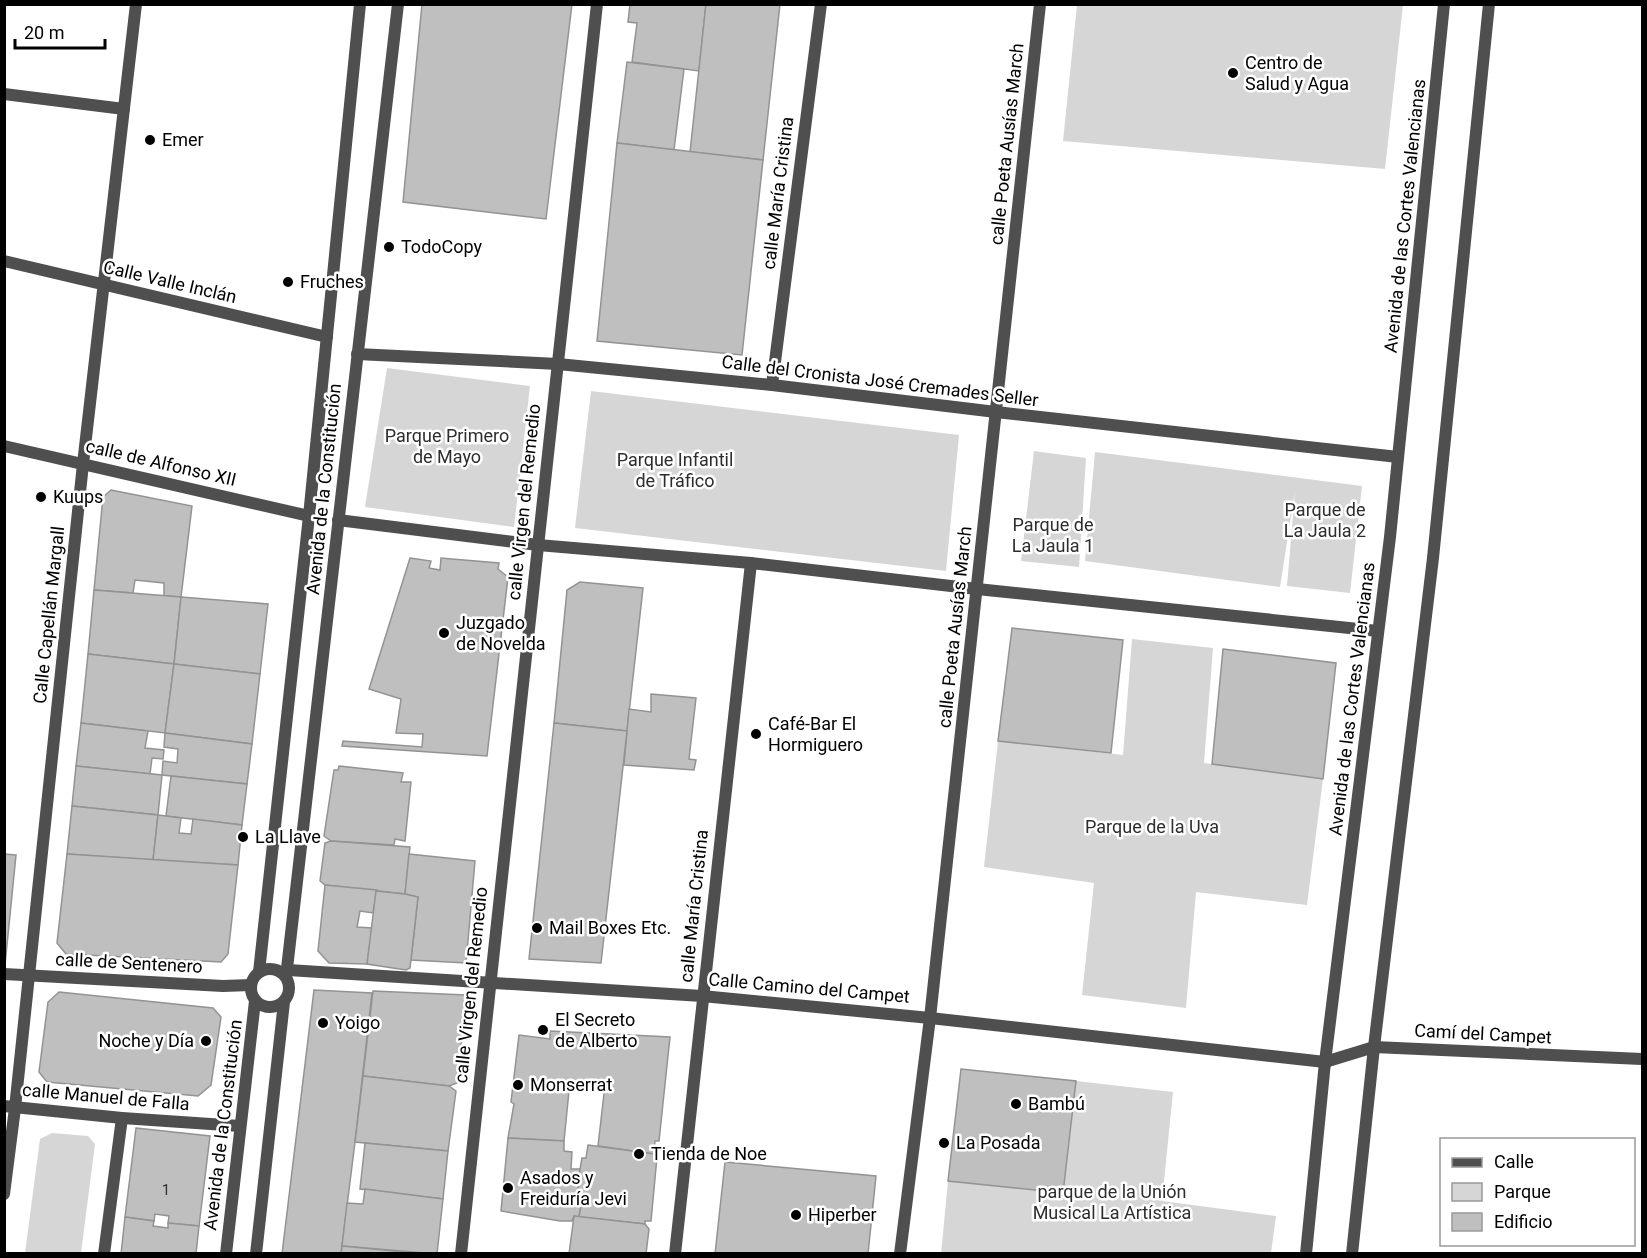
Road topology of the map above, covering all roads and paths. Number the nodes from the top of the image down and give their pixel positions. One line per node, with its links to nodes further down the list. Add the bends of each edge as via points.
1 (136, 4): 10 (street, Calle Capellán Margall)
2 (360, 4): 13 (street, Avenida de la Constitución)
3 (398, 4): 14 (street, Avenida de la Constitución)
4 (597, 4): 15 (street, calle Virgen del Remedio)
5 (821, 4): 16 (street, calle María Cristina)
6 (1040, 4): 17 (street, calle Poeta Ausías March)
7 (1444, 4): 19 (street, Avenida de las Cortes Valencianas)
8 (1489, 4): 37 (street, via 1433,558)
9 (4, 94): 10 (street)
10 (124, 109): 12 (street, Calle Capellán Margall)
11 (4, 261): 12 (street, Calle Valle Inclán)
12 (104, 285): 13 (street, Calle Valle Inclán); 20 (street, Calle Capellán Margall)
13 (327, 337): 21 (street, Avenida de la Constitución)
14 (357, 354): 15 (street, Calle del Cronista José Cremades Seller); 22 (street, Avenida de la Constitución)
15 (558, 364): 16 (street, Calle del Cronista José Cremades Seller); 23 (street, calle Virgen del Remedio)
16 (772, 385): 17 (street, Calle del Cronista José Cremades Seller)
17 (996, 412): 19 (street, Calle del Cronista José Cremades Seller); 25 (street, calle Poeta Ausías March)
18 (4, 446): 20 (street, calle de Alfonso XII)
19 (1398, 458): 26 (street, Avenida de las Cortes Valencianas)
20 (83, 464): 21 (street, calle de Alfonso XII); 30 (street, Calle Capellán Margall)
21 (309, 516): 27 (street, Avenida de la Constitución)
22 (338, 520): 23 (street); 29 (street, Avenida de la Constitución)
23 (538, 545): 24 (street); 31 (street, calle Virgen del Remedio)
24 (750, 563): 25 (street); 33 (street, calle María Cristina)
25 (977, 589): 26 (street); 36 (street, calle Poeta Ausías March)
26 (1378, 632): 39 (street, Avenida de las Cortes Valencianas)
27 (259, 972): 29 (street, via 270,968); 32 (street)
28 (4, 974): 30 (street, calle de Sentenero)
29 (287, 974): 31 (street, Calle Camino del Campet); 35 (street, via 290,990)
30 (28, 975): 32 (street, calle de Sentenero); 40 (street, Calle Capellán Margall)
31 (489, 982): 33 (street, Calle Camino del Campet); 47 (street, calle Virgen del Remedio)
32 (251, 985): 34 (street)
33 (702, 996): 36 (street, Calle Camino del Campet); 48 (street, calle María Cristina)
34 (255, 1001): 35 (street, via 269,1008); 42 (street, Avenida de la Constitución)
35 (284, 1002): 46 (street)
36 (930, 1018): 39 (street, Calle Camino del Campet); 49 (street, calle Poeta Ausías March)
37 (1374, 1047): 38 (street, Camí del Campet); 39 (street, Camí del Campet); 51 (street)
38 (1642, 1059)
39 (1325, 1062): 50 (street, Avenida de las Cortes Valencianas)
40 (10, 1107): 41 (street, calle Manuel de Falla); 43 (street, Calle Capellán Margall)
41 (122, 1118): 42 (street, calle Manuel de Falla); 44 (street)
42 (240, 1126): 45 (street, Avenida de la Constitución)
43 (4, 1194)
44 (104, 1254)
45 (226, 1254)
46 (256, 1254)
47 (461, 1254)
48 (675, 1254)
49 (900, 1254)
50 (1306, 1254)
51 (1352, 1254)

